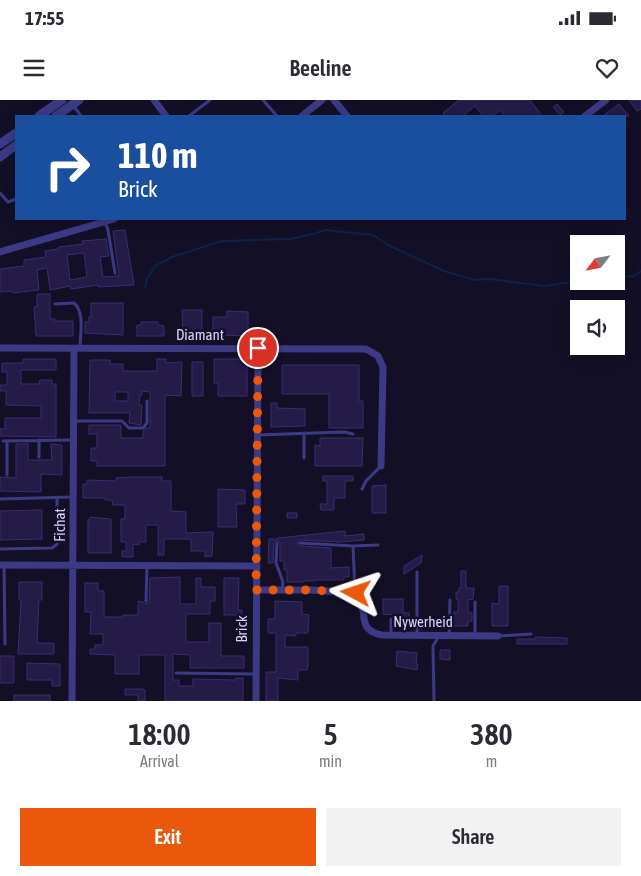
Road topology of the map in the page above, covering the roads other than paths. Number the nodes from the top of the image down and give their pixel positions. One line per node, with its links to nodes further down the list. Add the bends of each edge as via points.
1 (62, 100): 9 (street)
2 (154, 100): 11 (street)
3 (210, 100): 12 (lane)
4 (263, 100): 13 (lane)
5 (322, 100): 14 (street)
6 (334, 100): 15 (street)
7 (606, 100): 16 (street)
8 (76, 102): 9 (street); 10 (lane)
9 (53, 114)
10 (81, 115)
11 (165, 115)
12 (190, 115)
13 (274, 115)
14 (303, 115)
15 (347, 115)
16 (586, 115)
17 (15, 134): 18 (street)
18 (0, 144)
19 (15, 146): 20 (street)
20 (0, 156)
21 (0, 193): 22 (lane, via 8,202)
22 (15, 200)
23 (111, 220): 24 (street)
24 (105, 222): 25 (street); 26 (lane)
25 (0, 252)
26 (115, 272)
27 (55, 304): 30 (lane, via 76,304 80,316)
28 (0, 348): 30 (street, Diamant)
29 (258, 348): 30 (street, Diamant); 35 (street, Brick); 40 (street, Diamant, via 366,349 378,356 382,367)
30 (77, 349): 32 (street, Fichat)
31 (147, 401): 32 (lane, via 147,424 144,428 129,428 122,421)
32 (74, 421): 37 (street, Fichat)
33 (304, 432): 34 (lane); 35 (lane); 39 (lane)
34 (353, 434)
35 (257, 435): 54 (street, Brick)
36 (39, 440): 37 (lane); 38 (lane); 41 (lane, via 5,441)
37 (74, 440): 43 (street, Fichat)
38 (39, 458)
39 (304, 458)
40 (381, 466): 42 (lane)
41 (7, 475)
42 (362, 489)
43 (74, 497): 44 (lane); 52 (street, Fichat)
44 (57, 498): 45 (lane); 50 (lane, via 55,546)
45 (0, 499)
46 (277, 543): 57 (lane, via 276,563 283,582)
47 (300, 543): 49 (lane)
48 (378, 545): 49 (lane)
49 (353, 546): 58 (lane)
50 (0, 549)
51 (2, 565): 52 (street); 70 (lane)
52 (73, 565): 53 (street); 73 (street, Fichat)
53 (147, 566): 54 (street); 60 (lane)
54 (256, 566): 56 (street, Brick)
55 (417, 572): 65 (lane)
56 (256, 590): 57 (street); 72 (street, Brick)
57 (282, 590): 58 (street)
58 (356, 593): 64 (street, Nywerheid, via 363,602 365,624 369,629 375,634)
59 (450, 600): 67 (lane)
60 (146, 601)
61 (475, 602): 68 (lane)
62 (391, 619): 64 (lane)
63 (531, 634): 69 (lane)
64 (390, 635): 65 (street, Nywerheid)
65 (417, 635): 66 (street, Nywerheid)
66 (439, 636): 67 (street, Nywerheid); 75 (lane, via 433,646)
67 (449, 636): 68 (street, Nywerheid)
68 (475, 636): 69 (street, Nywerheid)
69 (498, 636)
70 (5, 644)
71 (176, 673): 72 (lane)
72 (256, 674): 74 (street, Brick)
73 (72, 701)
74 (256, 701)
75 (434, 701)

